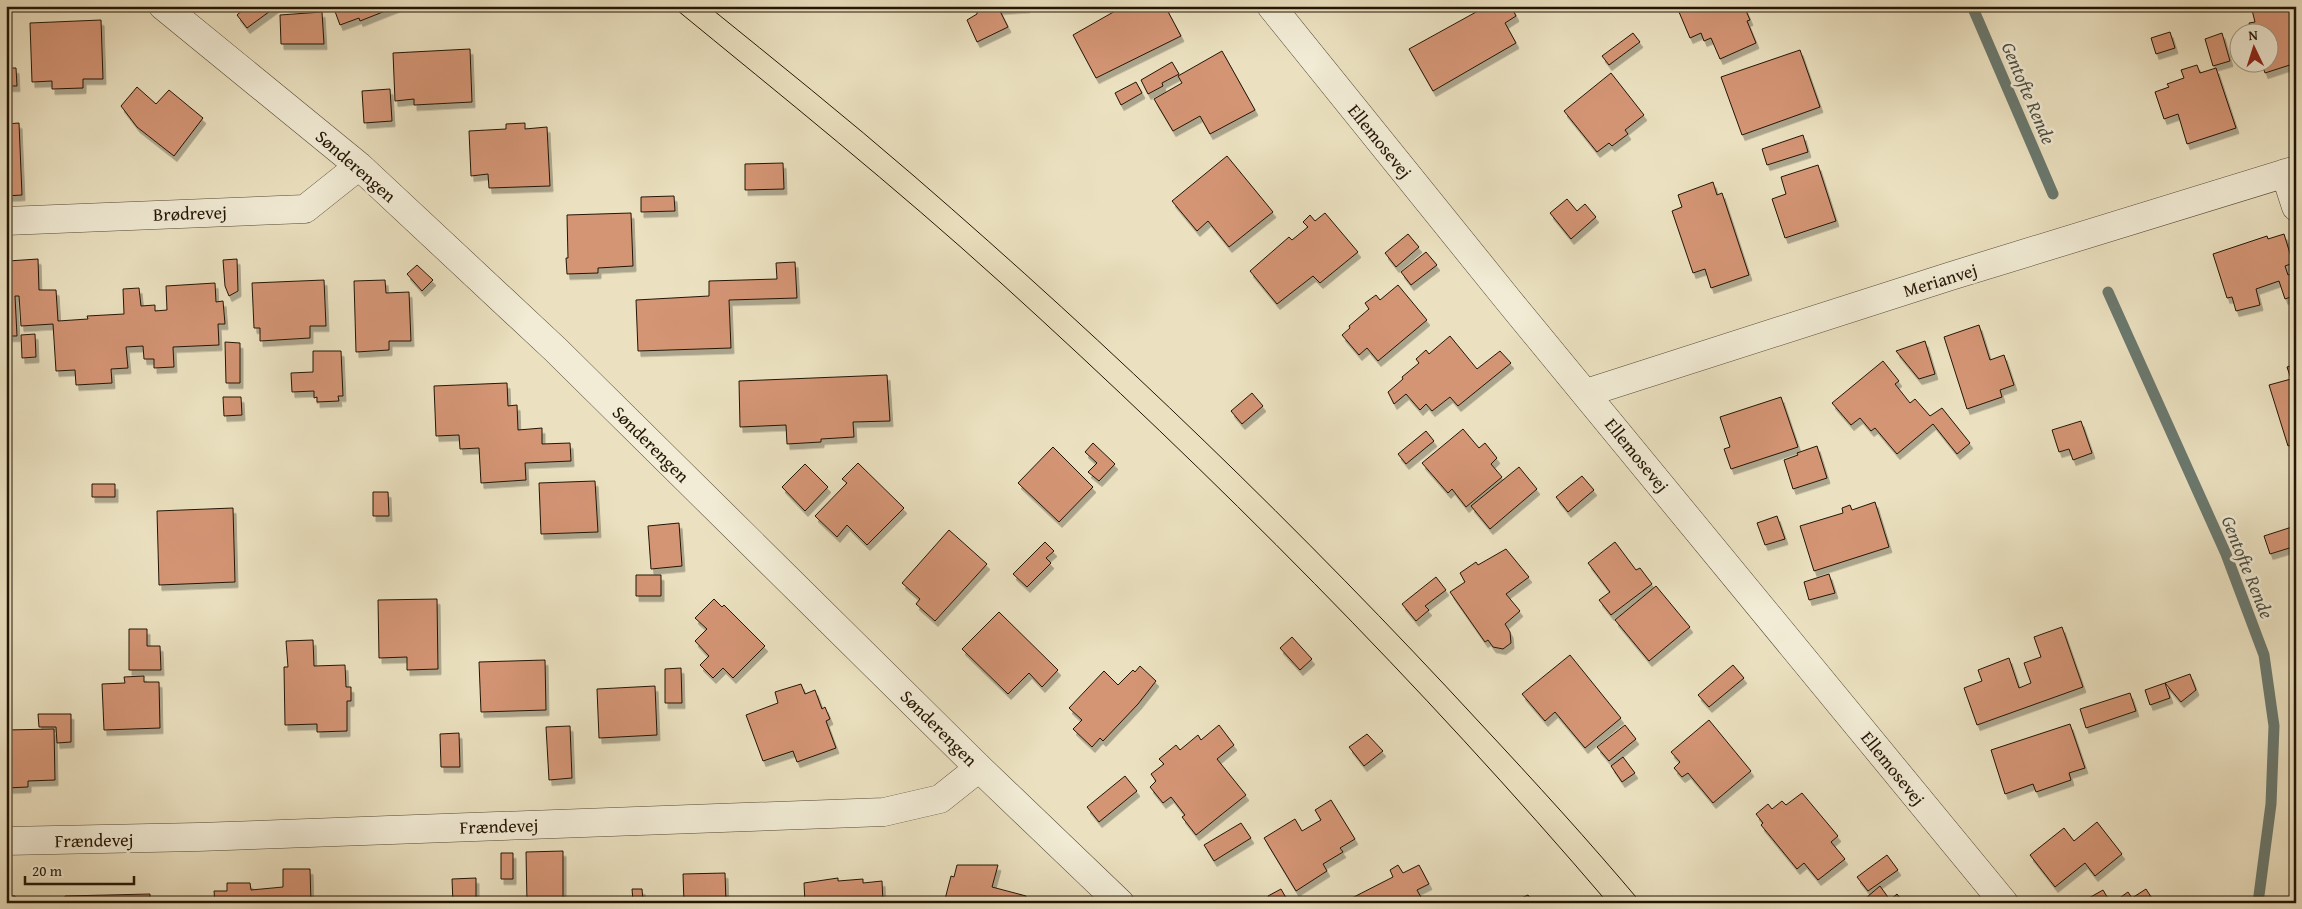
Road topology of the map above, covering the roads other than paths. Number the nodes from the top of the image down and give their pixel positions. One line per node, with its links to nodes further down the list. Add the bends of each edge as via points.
1 (163, 6): 3 (street, Sønderengen)
2 (1271, 6): 7 (street, Ellemosevej)
3 (359, 166): 6 (street, Brødrevej, via 305,208); 8 (street, Sønderengen, via 556,350)
4 (2290, 172): 5 (street); 7 (street, Merianvej)
5 (2296, 208)
6 (6, 221)
7 (1586, 393): 11 (street, Ellemosevej)
8 (979, 768): 9 (street, Frændevej, via 940,800 884,812); 10 (street, Sønderengen)
9 (6, 842)
10 (1120, 903)
11 (2004, 903)

